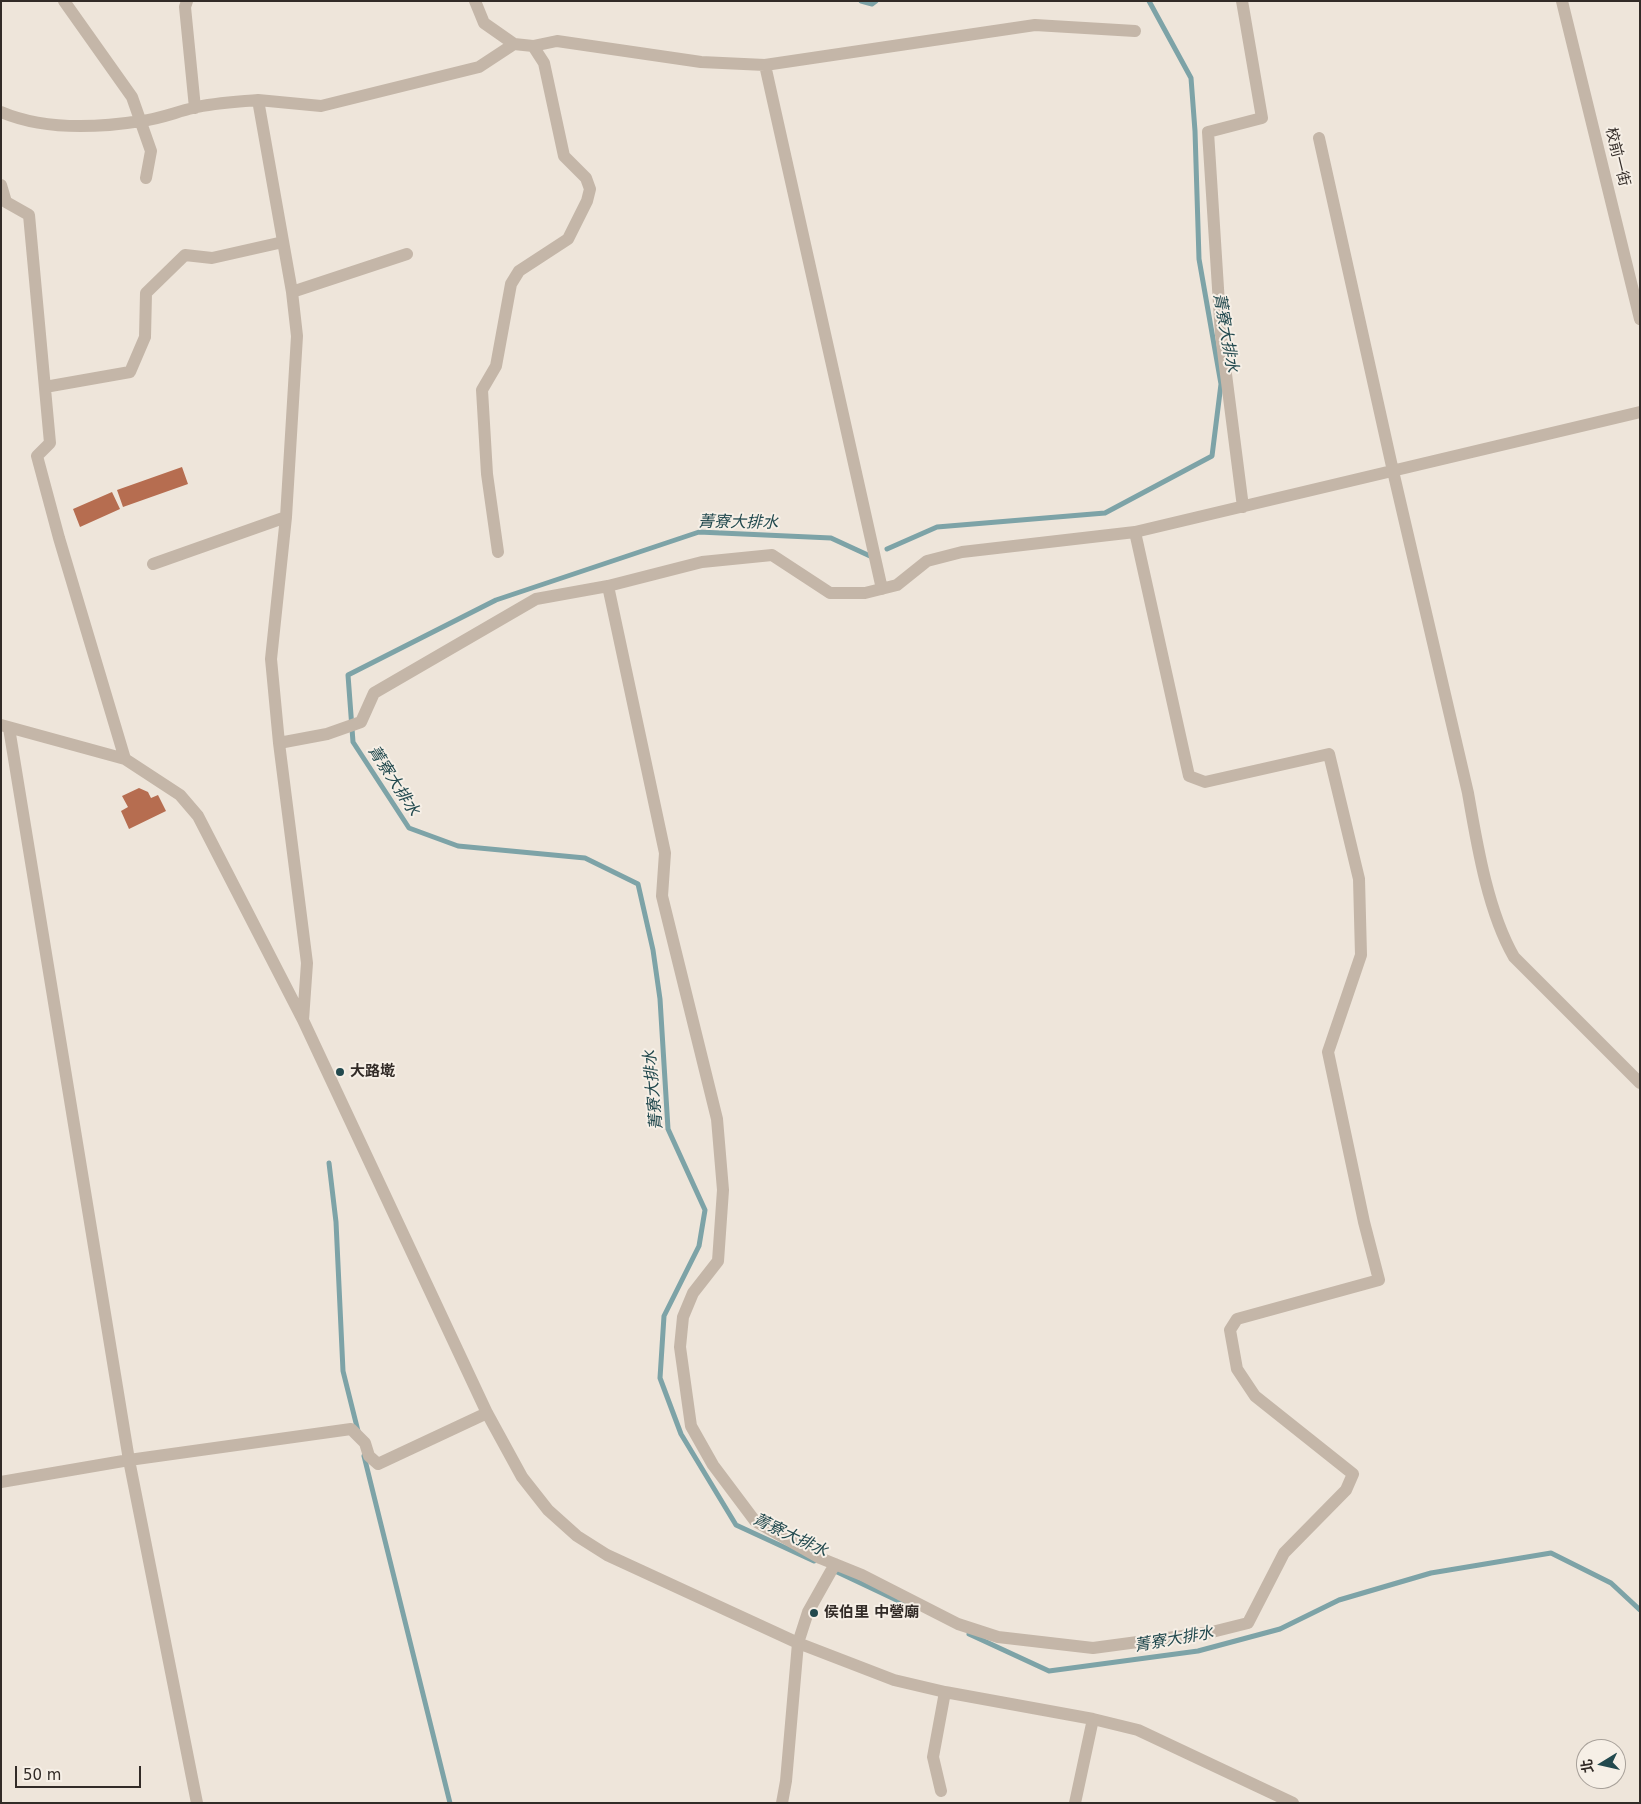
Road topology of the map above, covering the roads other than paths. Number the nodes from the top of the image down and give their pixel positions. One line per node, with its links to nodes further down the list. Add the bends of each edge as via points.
1 (64, 1): 13 (street, via 132,97)
2 (187, 1): 11 (street)
3 (475, 1): 7 (street, via 484,23)
4 (1242, 1): 24 (street, via 1262,118 1208,132 1221,335)
5 (1562, 1): 20 (street, 校前一街)
6 (1135, 31): 9 (street, via 1034,25)
7 (514, 44): 8 (street); 10 (street, via 478,67 321,106)
8 (533, 46): 9 (street, via 557,41 700,62); 27 (street, via 544,64 564,156 586,178 590,189 568,239 519,271 511,284 496,366 482,390 487,474)
9 (765, 65): 30 (street)
10 (258, 100): 11 (street); 17 (street)
11 (194, 108): 13 (street)
12 (1, 112): 13 (street, via 17,119 45,124)
13 (142, 121): 15 (street, via 151,151)
14 (1319, 138): 23 (street)
15 (146, 178)
16 (1, 185): 21 (street, via 6,202 29,215)
17 (283, 242): 19 (street); 21 (street, via 212,258 185,255 146,293 145,337 130,372)
18 (407, 254): 19 (street)
19 (292, 292): 25 (street, via 297,336)
20 (1640, 320)
21 (45, 387): 33 (street, via 50,443 38,456)
22 (1640, 412): 23 (street)
23 (1392, 471): 24 (street); 35 (street, via 1468,793 1477,845 1503,938 1514,957)
24 (1243, 507): 26 (street)
25 (286, 517): 28 (street); 32 (street, via 271,659)
26 (1135, 532): 30 (street, via 962,552 927,561 897,585); 39 (street, via 1189,776 1205,782 1329,754 1360,879 1361,955 1328,1052 1379,1280 1237,1319 1230,1330 1237,1370 1255,1396 1353,1474 1346,1490 1284,1553 1248,1623 1212,1632 1093,1648 998,1637 958,1624 862,1575)
27 (498, 552)
28 (152, 564)
29 (608, 586): 30 (street, via 702,562 772,555 830,593 865,594); 32 (street, via 536,599 374,693 361,722 328,734); 39 (street, via 665,853 662,896 717,1120 724,1190 718,1261 693,1293 683,1317 680,1347 691,1426 713,1465 755,1521)
30 (882, 589)
31 (5, 726): 33 (street); 37 (street)
32 (279, 743): 34 (street, via 307,963)
33 (125, 759): 34 (street, via 180,795 198,816)
34 (303, 1020): 36 (street)
35 (1640, 1083)
36 (487, 1413): 37 (street, via 378,1464 368,1456 365,1442 351,1429); 40 (street, via 522,1477 548,1510 577,1536 608,1555)
37 (129, 1460): 38 (street); 44 (street)
38 (1, 1482)
39 (834, 1566): 40 (street, via 808,1612)
40 (798, 1643): 41 (street, via 894,1680); 45 (street)
41 (944, 1692): 42 (street); 43 (street, via 933,1757)
42 (1093, 1719): 46 (street); 47 (street, via 1138,1730)
43 (941, 1791)
44 (197, 1803)
45 (782, 1803)
46 (1075, 1803)
47 (1293, 1803)

